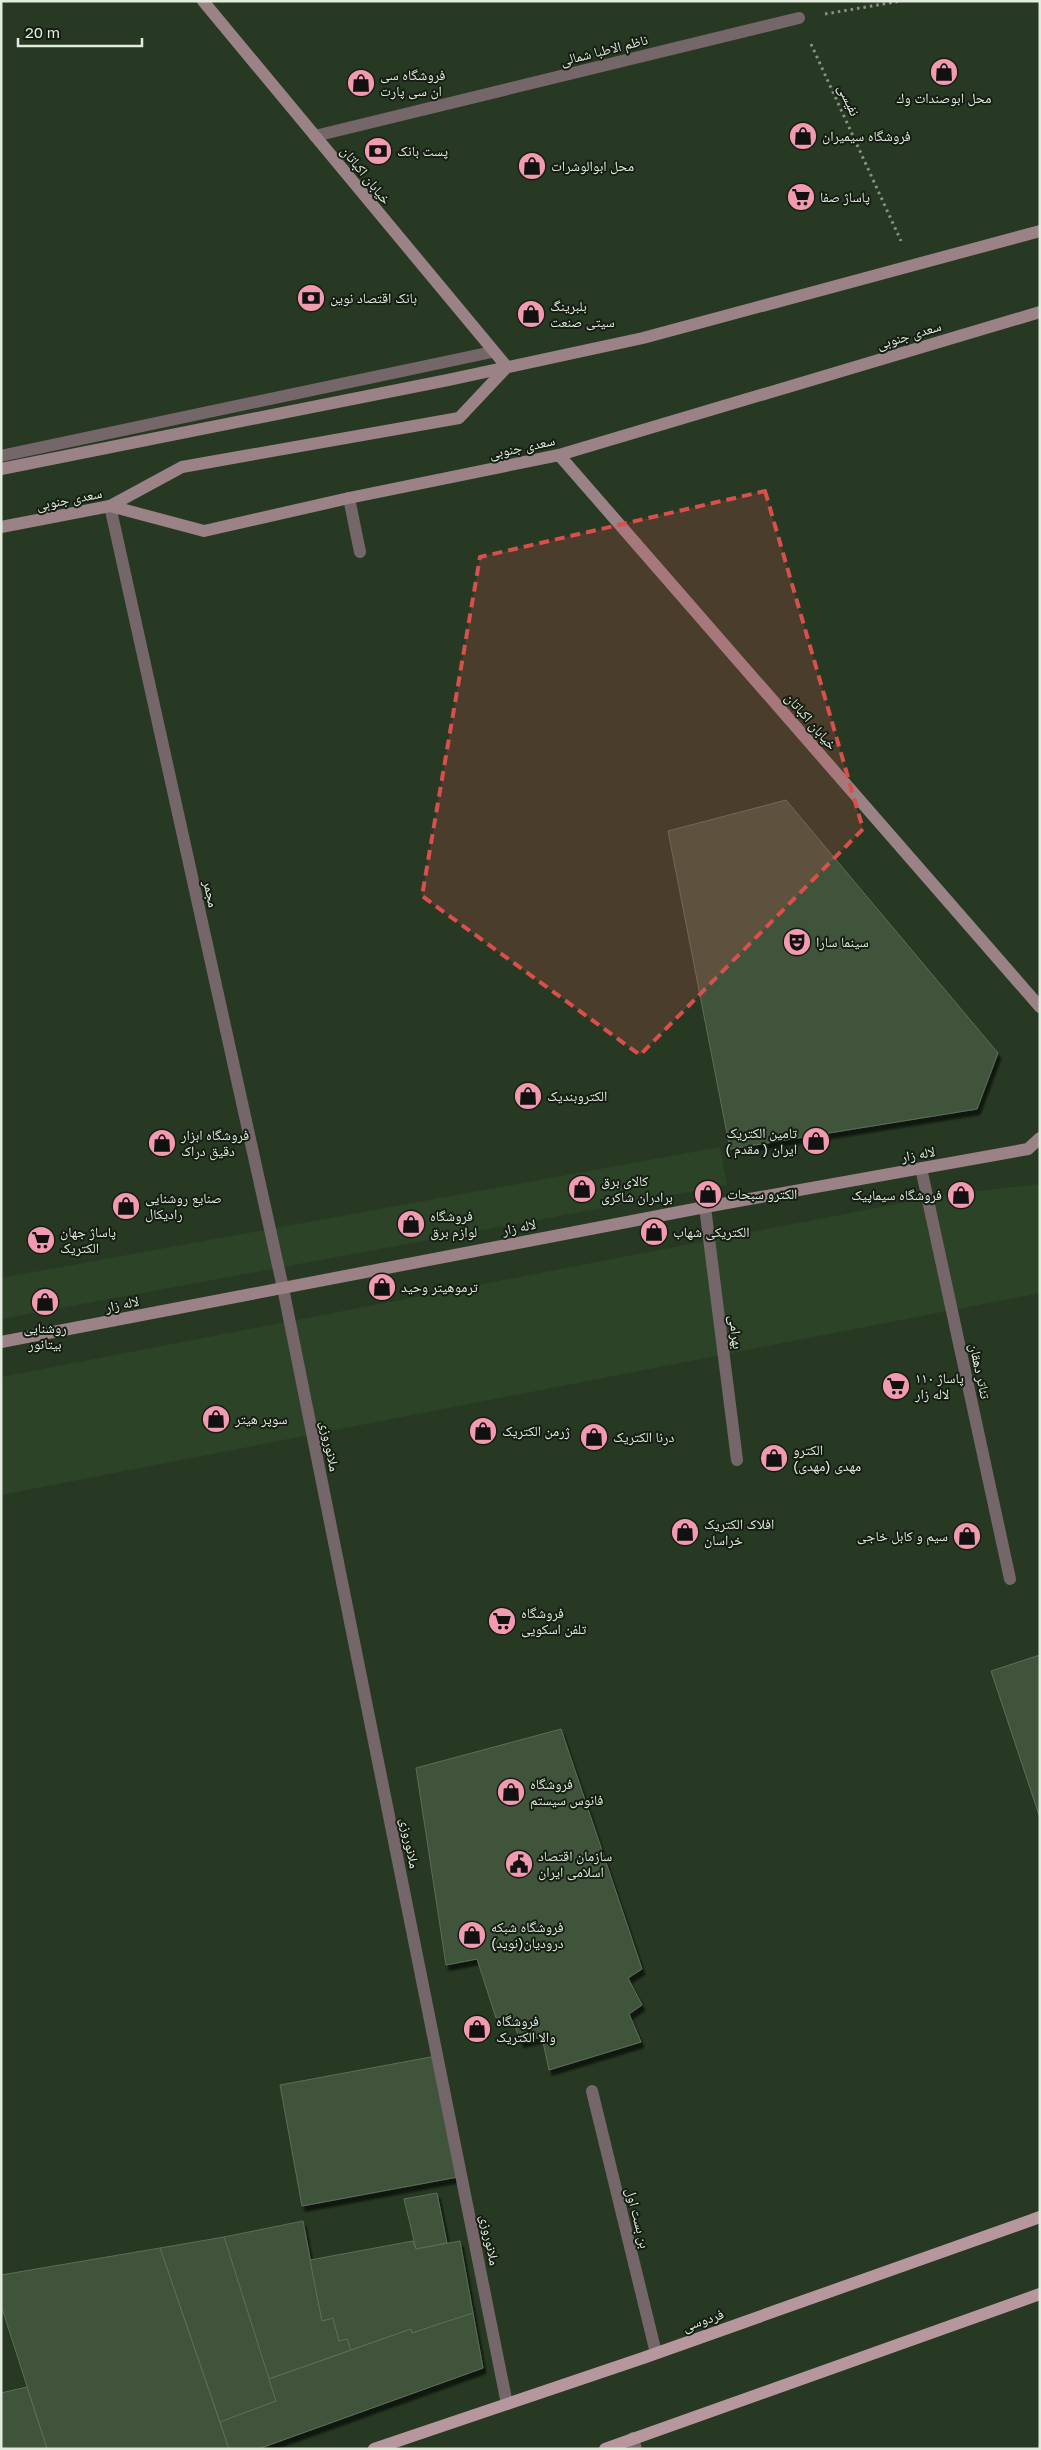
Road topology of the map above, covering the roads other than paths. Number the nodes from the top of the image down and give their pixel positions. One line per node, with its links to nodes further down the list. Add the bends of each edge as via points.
1 (202, 1): 3 (main road, خیابان اکباتان)
2 (799, 18): 3 (street, ناظم الاطبا شمالی)
3 (315, 136): 6 (main road, خیابان اکباتان)
4 (1040, 231): 7 (main road, via 643,338)
5 (1040, 312): 8 (main road, سعدی جنوبی)
6 (492, 352): 7 (main road, خیابان اکباتان); 9 (street)
7 (507, 367): 10 (main road); 12 (main road, via 459,418 182,468)
8 (559, 455): 11 (main road, سعدی جنوبی); 15 (main road, خیابان اکباتان)
9 (1, 456)
10 (1, 469)
11 (350, 498): 12 (main road, سعدی جنوبی, via 204,531); 14 (street)
12 (110, 506): 13 (main road, سعدی جنوبی); 19 (street, مجمر)
13 (1, 527)
14 (360, 552)
15 (1040, 1007)
16 (1040, 1138): 17 (main road, لاله زار, via 1028,1149)
17 (921, 1168): 18 (main road, لاله زار); 22 (street, تئاتر دهقان)
18 (706, 1207): 19 (main road, لاله زار); 21 (street, بهرامی)
19 (283, 1288): 20 (main road, لاله زار); 27 (street, ملانوروزی)
20 (1, 1342)
21 (738, 1460)
22 (1010, 1579)
23 (592, 2091): 26 (street, بن بست اول)
24 (1040, 2217): 26 (main road, فردوسی)
25 (1040, 2294): 28 (main road)
26 (656, 2353): 27 (main road, فردوسی)
27 (507, 2404): 29 (main road, فردوسی)
28 (635, 2444): 30 (main road)
29 (374, 2449)
30 (604, 2449)

